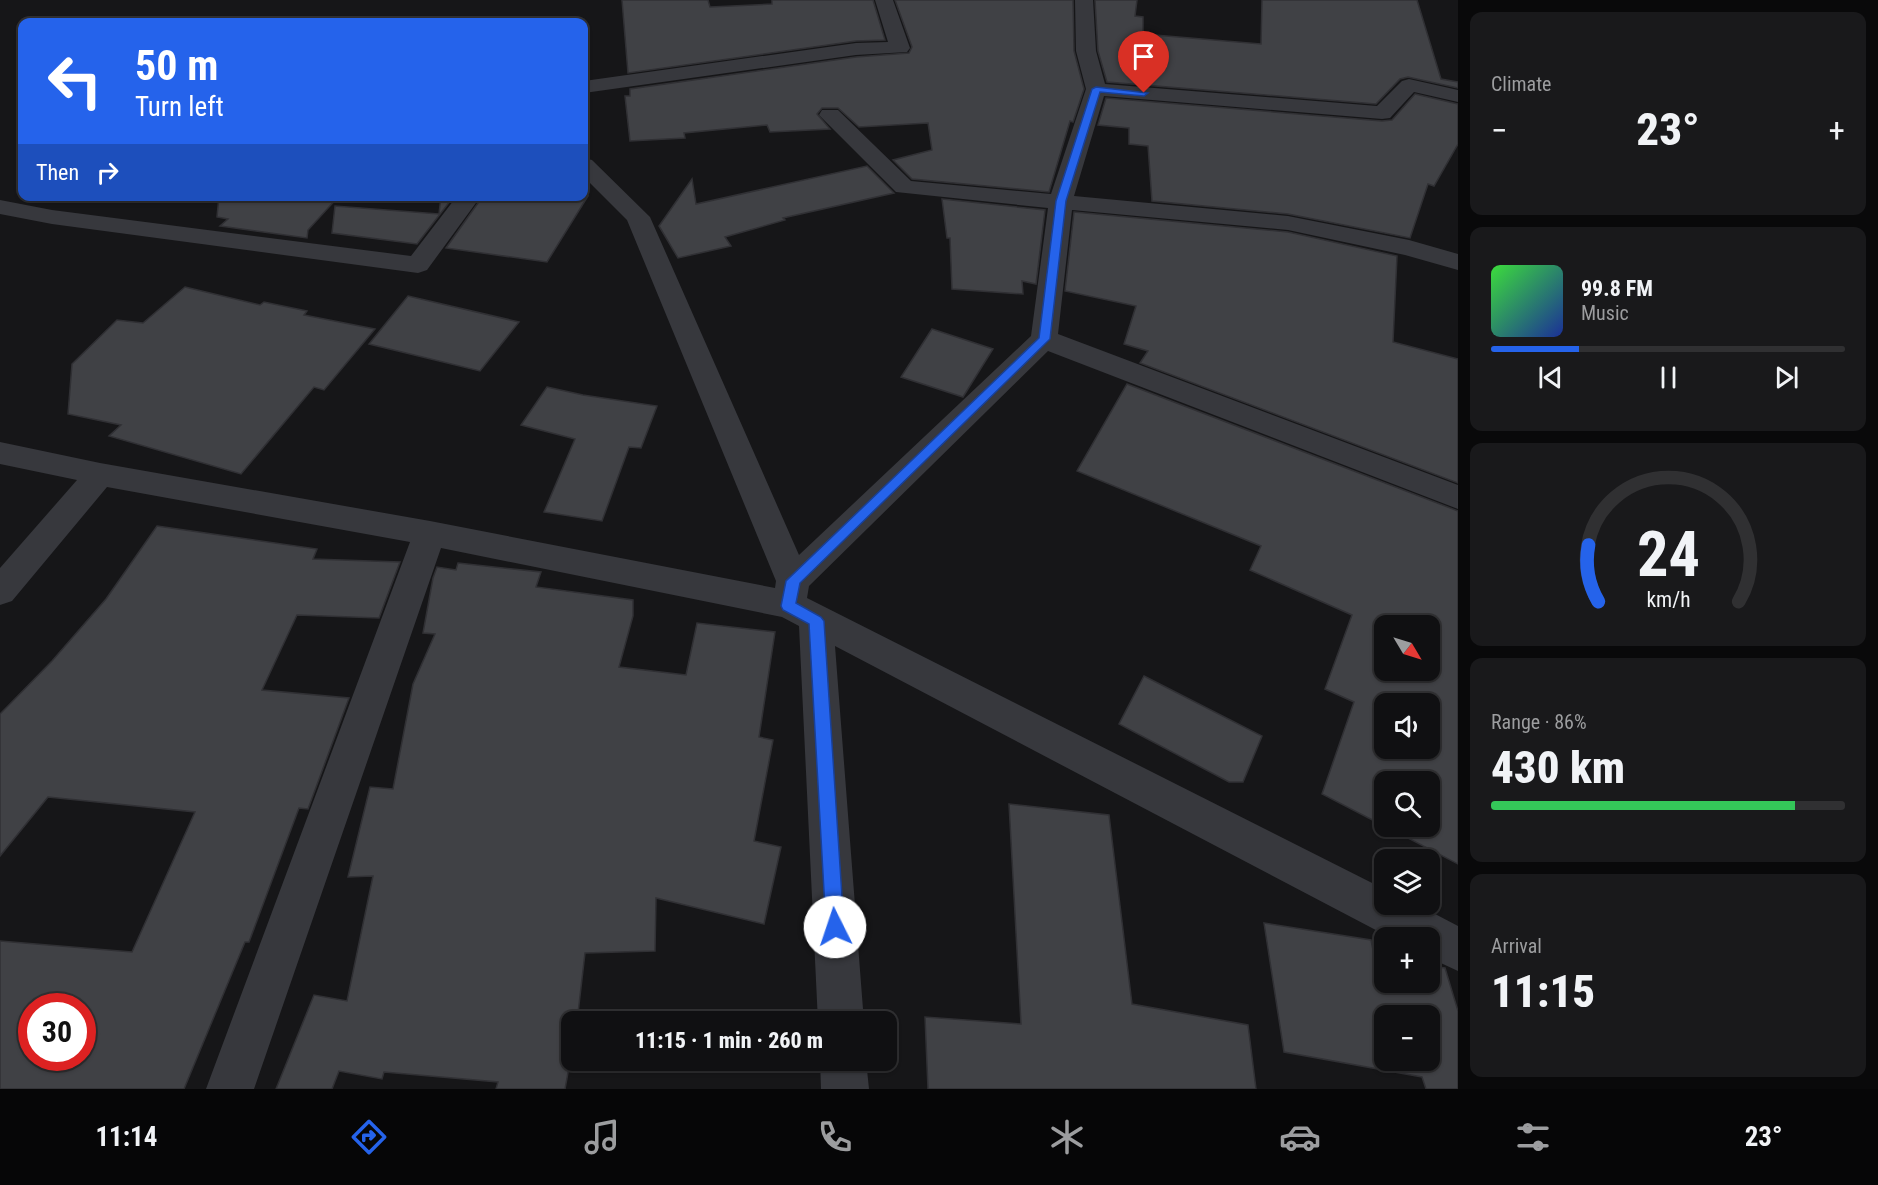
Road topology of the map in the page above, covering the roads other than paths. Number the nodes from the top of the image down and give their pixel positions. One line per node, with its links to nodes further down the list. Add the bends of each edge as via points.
1 (884, 0): 3 (street, via 900,48 856,50)
2 (1084, 0): 4 (street, via 1086,51)
3 (588, 86)
4 (1096, 89): 5 (street, via 1382,113 1409,85); 9 (street)
5 (1458, 96)
6 (830, 115): 9 (street, via 904,187)
7 (588, 169): 18 (street, via 638,217)
8 (466, 201): 10 (street, via 418,265 64,219)
9 (1061, 201): 11 (street, via 1288,223); 12 (street)
10 (0, 207)
11 (1458, 262)
12 (1044, 339): 15 (street); 18 (street)
13 (0, 453): 14 (street)
14 (100, 474): 16 (street); 17 (street)
15 (1458, 496)
16 (430, 533): 18 (street); 22 (street)
17 (0, 591)
18 (799, 603): 19 (street); 20 (street)
19 (1458, 949)
20 (840, 1011)
21 (844, 1071): 23 (street)
22 (230, 1089)
23 (845, 1089)

